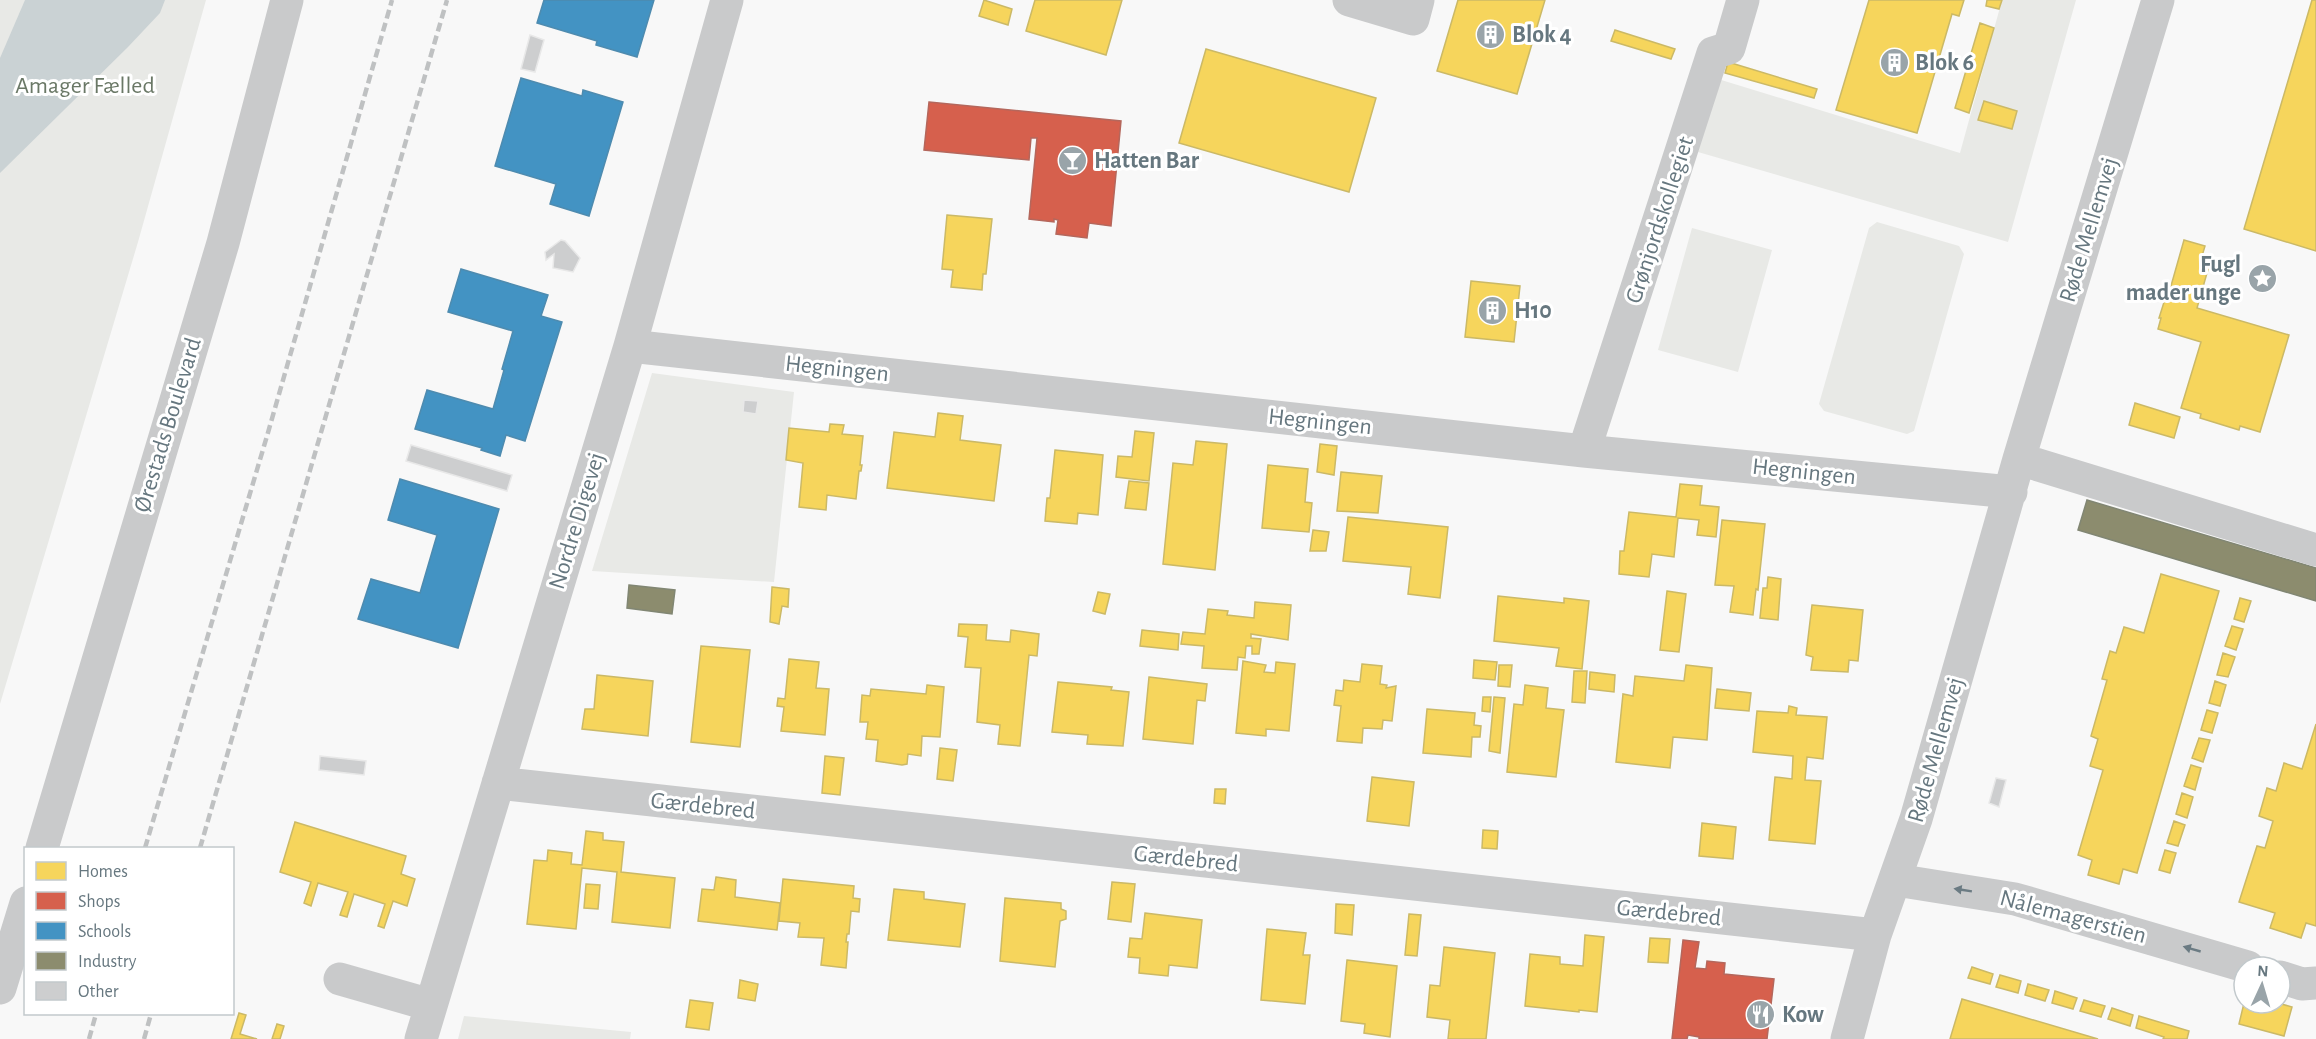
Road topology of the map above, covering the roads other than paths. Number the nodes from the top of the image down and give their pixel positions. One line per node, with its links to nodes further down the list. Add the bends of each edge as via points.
1 (287, 0): 13 (street, Ørestads Boulevard, via 223,243)
2 (727, 0): 7 (street, Nordre Digevej)
3 (1348, 0): 4 (street, via 1413,19)
4 (1418, 0)
5 (1743, 0): 8 (street, Grønjordskollegiet, via 1730,48 1713,53)
6 (2158, 0): 9 (street, Røde Mellemvej)
7 (630, 346): 8 (street, Hegningen); 12 (street, Nordre Digevej)
8 (1584, 451): 10 (street, Hegningen)
9 (2019, 459): 10 (street, Røde Mellemvej); 11 (street)
10 (2011, 492): 14 (street, Røde Mellemvej)
11 (2316, 550)
12 (498, 783): 16 (street, Gærdebred); 22 (street, Nordre Digevej)
13 (43, 847)
14 (1896, 880): 16 (street, Røde Mellemvej); 17 (street, Nålemagerstien, one-way to 14, via 2015,899)
15 (24, 910): 21 (street)
16 (1875, 935): 24 (street, Røde Mellemvej)
17 (2232, 962)
18 (340, 979): 22 (street)
19 (2292, 981): 20 (street)
20 (2316, 983)
21 (0, 988)
22 (431, 1005): 23 (street, Nordre Digevej)
23 (420, 1039)
24 (1846, 1039)

